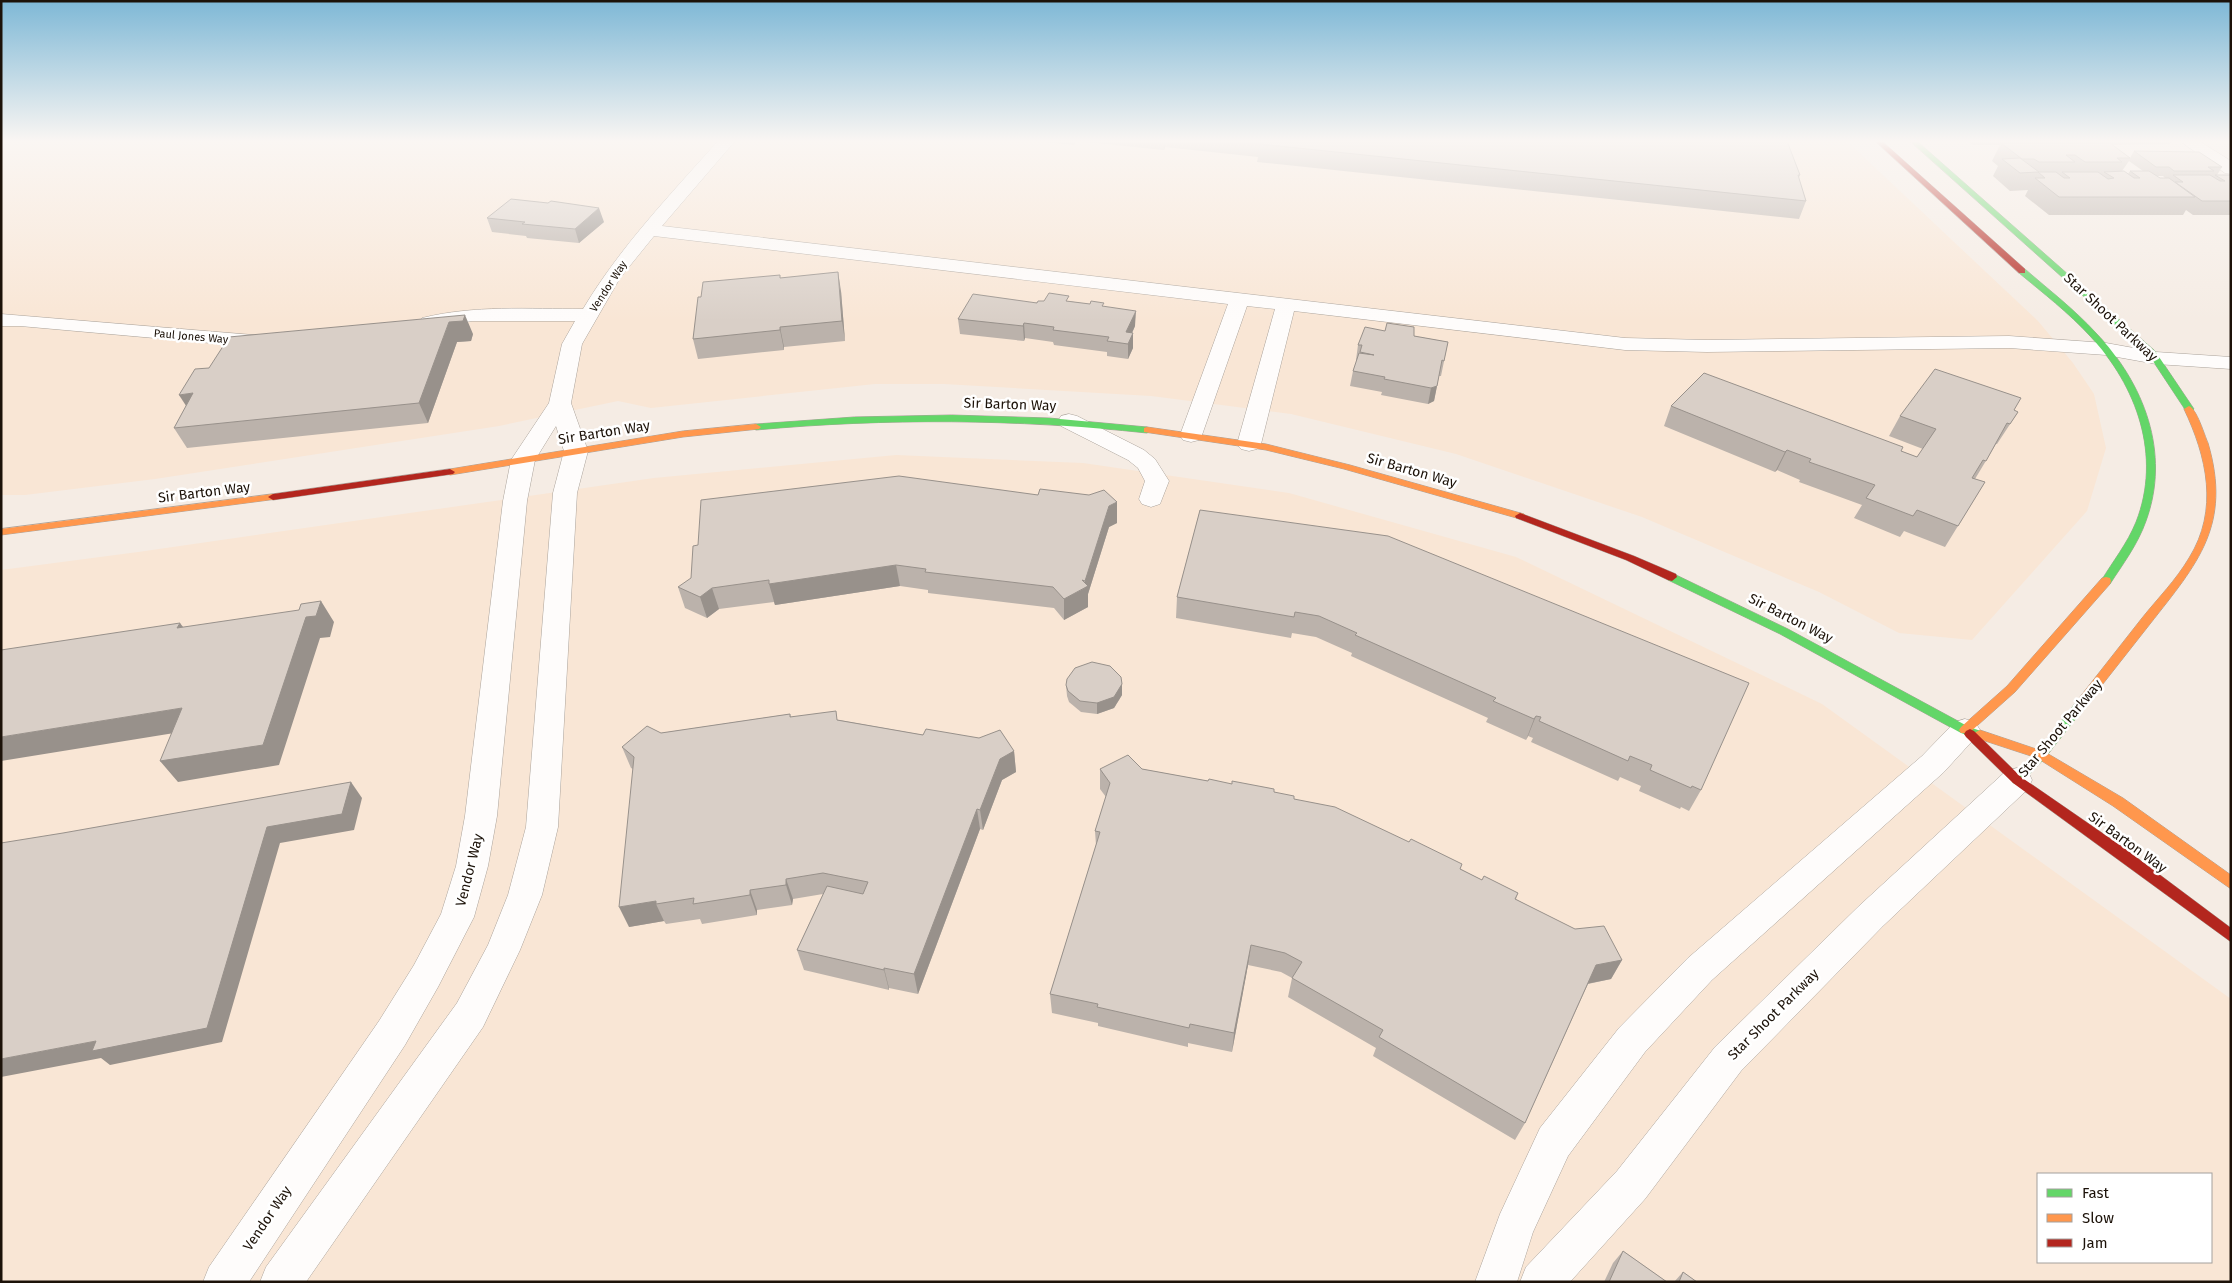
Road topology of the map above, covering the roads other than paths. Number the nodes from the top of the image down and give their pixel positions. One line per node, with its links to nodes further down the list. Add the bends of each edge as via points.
1 (675, 201): 4 (street, Vendor Way)
2 (1944, 201): 11 (street, Star Shoot Parkway)
3 (1981, 201): 13 (street, Star Shoot Parkway)
4 (649, 230): 5 (street); 7 (street, Vendor Way, via 612,276)
5 (1240, 299): 6 (street); 17 (street)
6 (1286, 305): 11 (street, via 1625,344 2009,342); 18 (street)
7 (590, 315): 9 (street, via 472,315); 15 (street, Vendor Way, via 572,344)
8 (1, 320): 10 (street, Paul Jones Way)
9 (409, 326)
10 (285, 343)
11 (2106, 349): 13 (street); 23 (street, Star Shoot Parkway, via 2138,402 2150,433 2153,462 2142,524 2127,553 2105,583 2003,697)
12 (2231, 351): 13 (street)
13 (2151, 352): 14 (street); 24 (street, Star Shoot Parkway, via 2192,413 2203,442 2213,495 2211,516 2192,562)
14 (2231, 362)
15 (560, 403): 19 (street, Vendor Way); 20 (street, Vendor Way)
16 (1069, 421): 17 (street, Sir Barton Way); 19 (street, Sir Barton Way, via 936,416 810,421 683,434); 21 (street, via 1136,455 1147,464 1157,481)
17 (1191, 435): 18 (street, Sir Barton Way)
18 (1249, 444): 23 (street, Sir Barton Way, via 1347,467 1524,517 1630,558 1811,645)
19 (576, 451): 20 (street, Sir Barton Way); 29 (street, via 565,493 542,827 525,895 503,950 470,1015)
20 (523, 460): 22 (street, Sir Barton Way, via 212,506); 28 (street, Vendor Way, via 515,500 481,816 472,866 457,917 392,1033)
21 (1151, 499)
22 (1, 532)
23 (1965, 730): 24 (street, Sir Barton Way); 25 (street, Sir Barton Way); 30 (street, Star Shoot Parkway, via 1933,764 1700,969 1632,1040 1554,1142 1514,1228)
24 (2041, 755): 25 (street, Star Shoot Parkway); 26 (street, Sir Barton Way, via 2118,802)
25 (2017, 780): 27 (street, Sir Barton Way); 31 (street, Star Shoot Parkway, via 1870,916 1728,1059 1631,1185)
26 (2231, 883)
27 (2231, 936)
28 (224, 1282)
29 (281, 1282)
30 (1496, 1282)
31 (1541, 1282)

